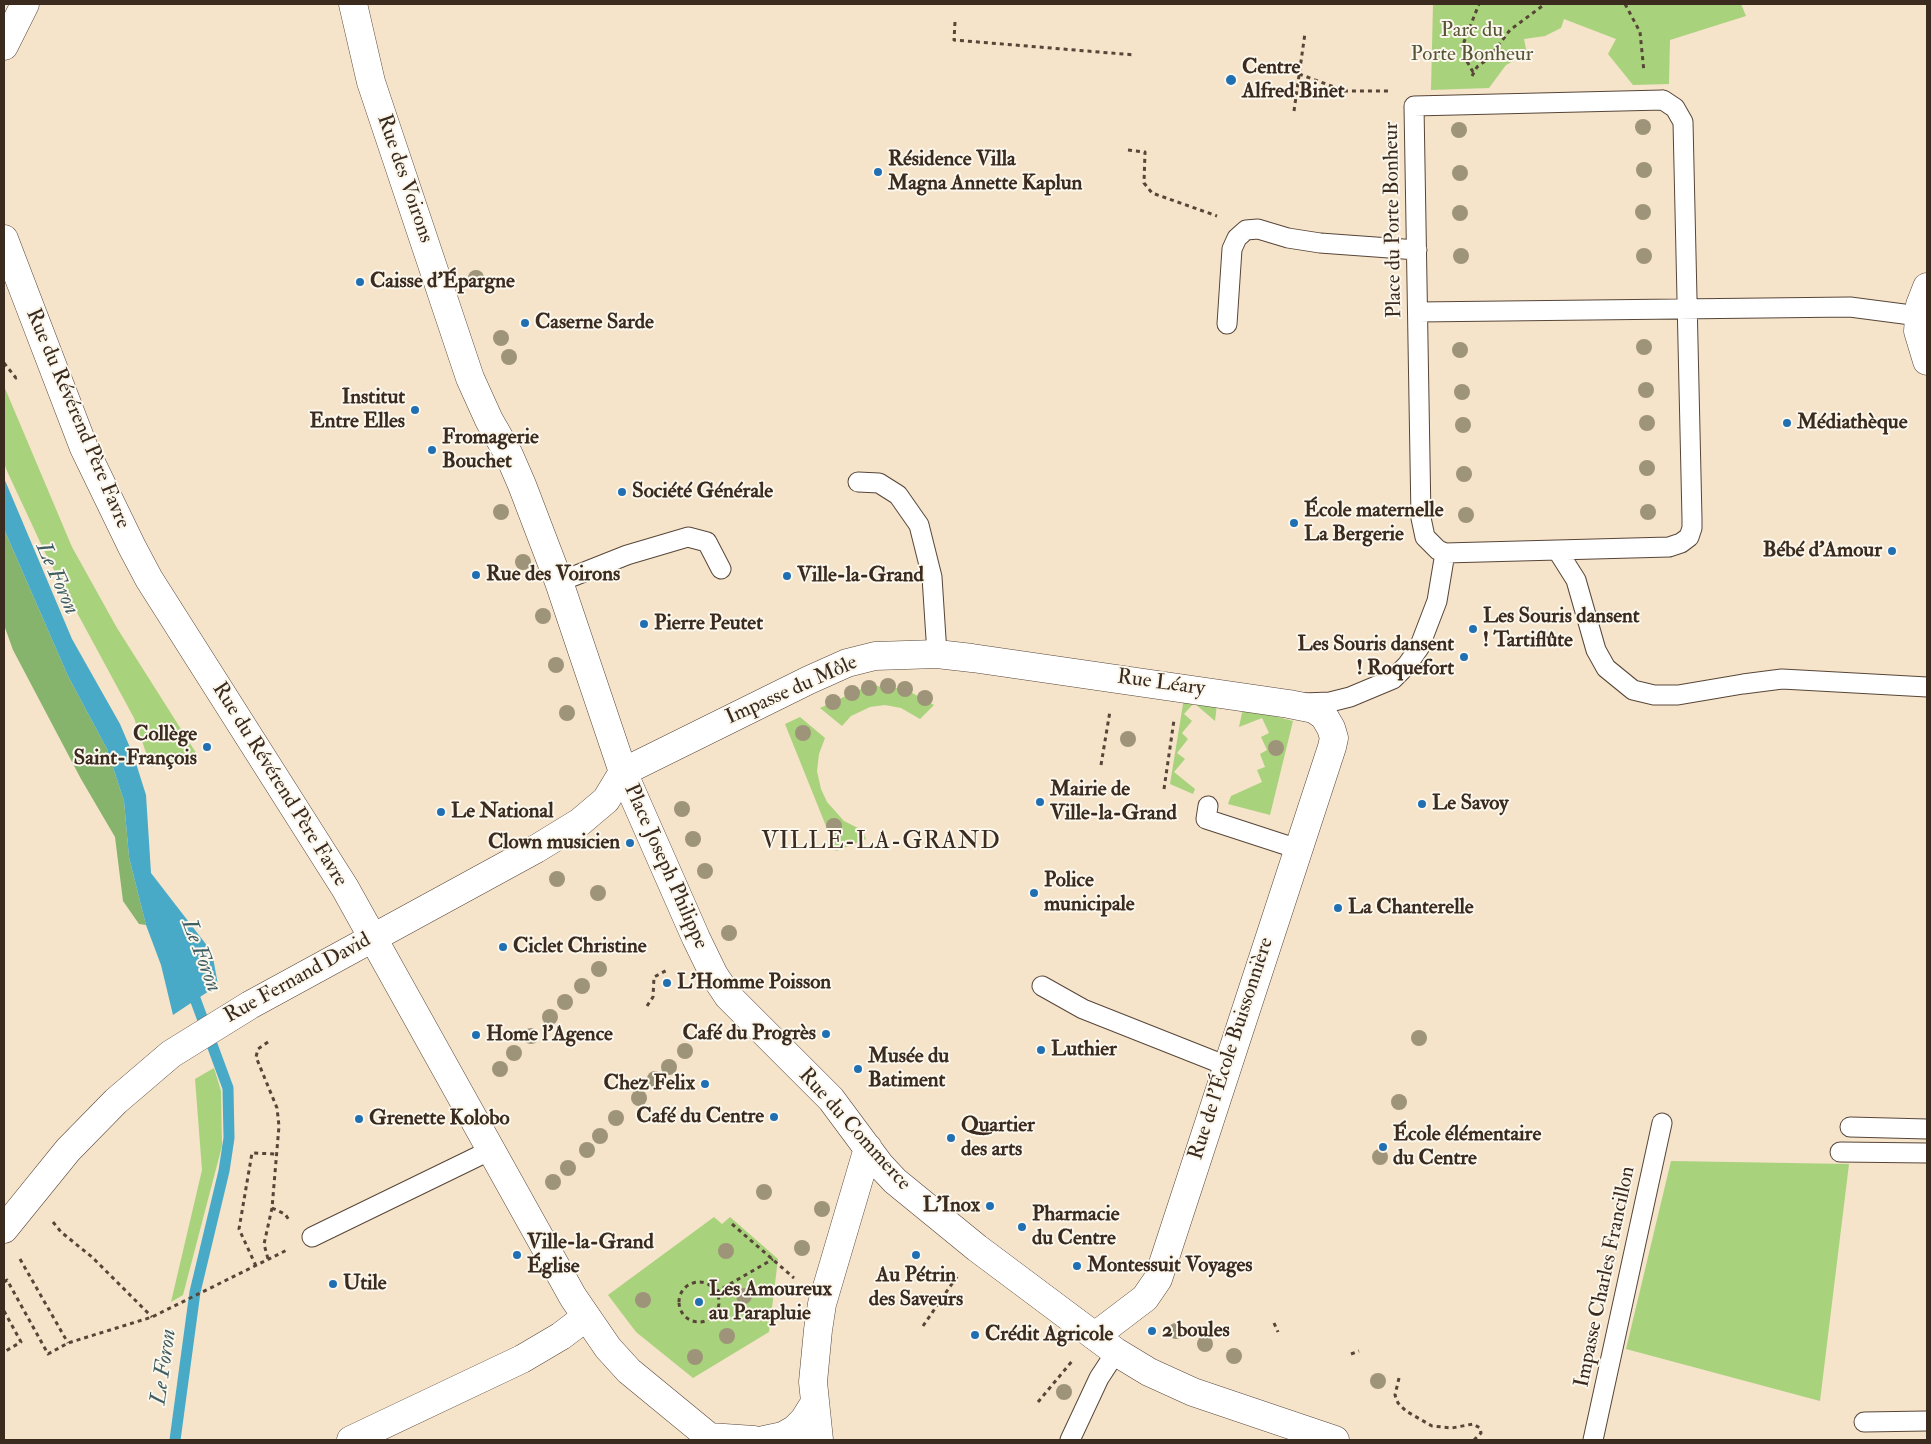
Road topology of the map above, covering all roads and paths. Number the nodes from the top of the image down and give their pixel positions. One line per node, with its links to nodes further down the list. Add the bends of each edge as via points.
1 (25, 4): 8 (street)
2 (353, 4): 30 (street, Rue des Voirons, via 371,82 470,378 509,455)
3 (1479, 4): 10 (path, via 1462,47)
4 (1545, 4): 10 (path, via 1510,30 1489,58)
5 (1625, 4): 12 (path, via 1640,32)
6 (955, 22): 9 (path, via 954,40)
7 (1305, 33): 11 (path)
8 (4, 46)
9 (1134, 55)
10 (1473, 72): 13 (path)
11 (1299, 74): 14 (path, via 1345,91); 15 (path)
12 (1645, 76)
13 (1471, 83)
14 (1399, 91)
15 (1294, 111)
16 (1128, 150): 17 (path, via 1145,152 1144,183 1152,193)
17 (1258, 229): 19 (lane, via 1288,238); 24 (lane, via 1242,233 1232,249)
18 (4, 239): 44 (street, Rue du Révérend Père Favre, via 84,448 132,547 149,579 345,888)
19 (1417, 250): 21 (lane, Place du Porte Bonheur, via 1414,106 1663,100 1675,108 1682,122); 22 (lane, Place du Porte Bonheur)
20 (1927, 287): 23 (street)
21 (1687, 308): 22 (lane); 23 (lane, via 1850,307); 27 (lane, Place du Porte Bonheur, via 1692,528 1689,537 1669,547)
22 (1418, 312): 28 (lane, Place du Porte Bonheur, via 1421,518 1425,538)
23 (1919, 316): 25 (street, via 1918,331)
24 (1228, 324)
25 (1927, 361)
26 (858, 482): 31 (lane, via 879,483 898,495 914,514 932,577)
27 (1557, 550): 28 (lane, Place du Porte Bonheur); 35 (lane, via 1576,580 1596,650 1606,668 1633,690 1654,695 1678,695 1782,679)
28 (1445, 553): 36 (lane, via 1437,601 1419,648 1408,665 1393,679)
29 (721, 569): 30 (lane, via 707,542 688,537 626,555)
30 (559, 582): 40 (street, Rue des Voirons)
31 (937, 654): 32 (street, Impasse du Môle); 40 (street, Impasse du Môle, via 875,656 847,664)
32 (972, 658): 33 (street, Rue Léary)
33 (1116, 678): 34 (street, Rue Léary); 39 (path)
34 (1179, 687): 37 (street, Rue Léary); 41 (path)
35 (1927, 687)
36 (1350, 697): 37 (lane, via 1330,702); 38 (lane, via 1337,711)
37 (1289, 704): 38 (street, Rue Léary, via 1324,716)
38 (1334, 738): 43 (street, Rue de l'École Buissonnière)
39 (1101, 764)
40 (623, 772): 44 (street, Rue Fernand David, via 606,800 580,822); 45 (street, Place Joseph Philippe)
41 (1164, 789)
42 (1208, 806): 43 (lane, via 1206,819)
43 (1298, 849): 50 (street, Rue de l'École Buissonnière)
44 (372, 937): 55 (street, Rue du Révérend Père Favre); 59 (street, Rue Fernand David, via 184,1045 116,1101)
45 (707, 961): 54 (street, Rue du Commerce, via 728,996 831,1099)
46 (668, 969): 48 (path, via 654,977 654,997)
47 (1042, 986): 50 (lane, via 1083,1009)
48 (647, 1006)
49 (268, 1042): 58 (path, via 258,1049 256,1057 276,1108 279,1126)
50 (1227, 1066): 77 (street, Rue de l'École Buissonnière, via 1158,1279 1145,1298)
51 (1662, 1123): 97 (lane, Impasse Charles Francillon)
52 (1850, 1127): 53 (lane)
53 (1927, 1129)
54 (868, 1148): 63 (street, Rue du Commerce, via 895,1181); 70 (street)
55 (491, 1150): 62 (lane); 73 (street, Rue du Révérend Père Favre)
56 (1840, 1152): 57 (lane)
57 (1927, 1153)
58 (277, 1154): 65 (path, via 272,1208 264,1244); 67 (path, via 252,1153 240,1229)
59 (31, 1194): 61 (street, Rue Fernand David); 72 (path, via 61,1232 92,1257)
60 (732, 1224): 66 (path)
61 (5, 1225)
62 (312, 1237): 65 (path)
63 (977, 1248): 75 (path); 77 (street, Rue du Commerce)
64 (19, 1257): 78 (path)
65 (268, 1259): 67 (path)
66 (773, 1259): 69 (path); 70 (path)
67 (256, 1266): 72 (path)
68 (4, 1282): 78 (path, via 7,1280 48,1354)
69 (716, 1292): 69 (path, via 701,1282 689,1284 678,1300 681,1312 697,1322 709,1320 718,1310)
70 (822, 1304): 86 (street, via 814,1364)
71 (4, 1311): 80 (path, via 21,1342)
72 (152, 1317): 78 (path)
73 (586, 1317): 89 (street, Rue du Révérend Père Favre, via 629,1371); 90 (street, via 522,1359)
74 (1274, 1323): 76 (path)
75 (923, 1326)
76 (1278, 1332)
77 (1095, 1336): 81 (street, Rue du Commerce)
78 (68, 1343)
79 (1359, 1351): 82 (path)
80 (4, 1352)
81 (1116, 1352): 94 (lane, via 1099,1378); 95 (street, Rue du Commerce, via 1149,1372 1193,1392)
82 (1351, 1354)
83 (1064, 1370): 85 (path)
84 (1399, 1378): 96 (path, via 1395,1395 1406,1411 1432,1426 1452,1428 1473,1424 1482,1433)
85 (1038, 1402)
86 (814, 1404): 92 (street, via 795,1429 783,1436); 93 (street)
87 (1927, 1421): 88 (lane)
88 (1864, 1422)
89 (711, 1439): 91 (street, Rue du Révérend Père Favre)
90 (351, 1440)
91 (754, 1440)
92 (764, 1440)
93 (819, 1440)
94 (1070, 1440)
95 (1335, 1440)
96 (1474, 1440)
97 (1593, 1440)

